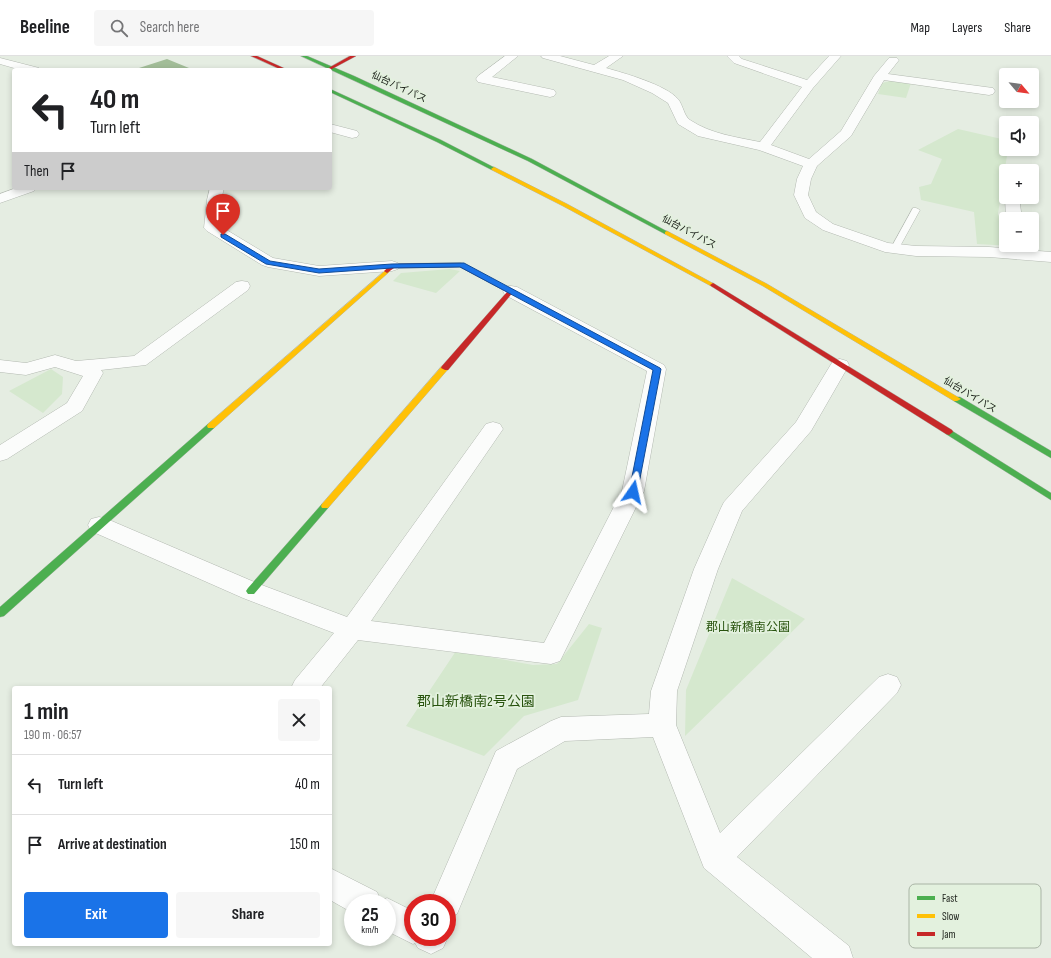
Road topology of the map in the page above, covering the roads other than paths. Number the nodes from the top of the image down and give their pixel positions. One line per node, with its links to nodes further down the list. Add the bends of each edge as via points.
1 (254, 56): 12 (main road)
2 (303, 56): 13 (main road, 仙台バイパス)
3 (354, 56): 14 (main road)
4 (512, 56): 21 (street, via 482,78)
5 (547, 56): 15 (street)
6 (617, 56): 15 (street)
7 (733, 56): 18 (street, via 738,61)
8 (835, 56): 18 (street)
9 (893, 60): 17 (street)
10 (0, 61): 11 (street)
11 (27, 68)
12 (281, 68)
13 (328, 68)
14 (332, 68)
15 (596, 69): 24 (street, via 627,77 656,90 673,101 683,121 703,133)
16 (332, 70): 44 (main road, 仙台バイパス, via 530,160 765,285)
17 (880, 76): 20 (street); 25 (street, via 846,133)
18 (809, 85): 24 (street)
19 (332, 91): 37 (main road, via 439,141 565,205 715,286)
20 (989, 91)
21 (550, 93)
22 (332, 129): 23 (street)
23 (352, 134)
24 (763, 147): 25 (street)
25 (811, 164): 30 (street, via 800,195 810,215 828,227 885,247)
26 (24, 190): 28 (street)
27 (216, 190): 34 (street, via 212,228 268,262 319,271)
28 (0, 199)
29 (916, 210): 30 (lane)
30 (895, 248): 31 (street, via 916,251)
31 (999, 251)
32 (1033, 252): 33 (street)
33 (1051, 257)
34 (392, 266): 36 (main road, via 461,265); 46 (main road)
35 (242, 286): 39 (street, via 139,361)
36 (511, 291): 47 (main road); 49 (street, via 657,369 633,492 551,654)
37 (840, 365): 45 (main road); 52 (street, via 804,426 732,508 706,569 664,691)
38 (0, 366): 40 (street)
39 (76, 367): 40 (street, via 55,361); 43 (street, via 94,373 75,407)
40 (26, 369): 41 (street)
41 (0, 384)
42 (493, 429): 49 (street)
43 (0, 454)
44 (1051, 455)
45 (1051, 497)
46 (99, 526): 47 (street); 48 (main road)
47 (251, 591): 49 (street)
48 (0, 613)
49 (352, 629): 51 (street)
50 (888, 685): 53 (street)
51 (306, 686)
52 (662, 725): 53 (street); 56 (street, via 561,728 506,760)
53 (715, 858): 57 (street)
54 (332, 884): 55 (street)
55 (350, 894)
56 (450, 894)
57 (837, 958)

